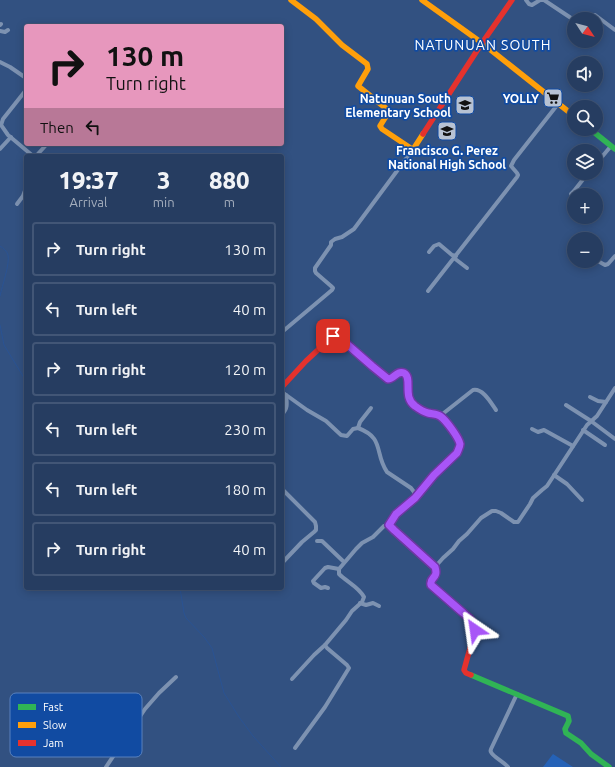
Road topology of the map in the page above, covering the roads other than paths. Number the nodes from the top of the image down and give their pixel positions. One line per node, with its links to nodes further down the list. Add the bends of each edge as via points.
1 (292, 0): 20 (street, via 367,64 368,69 358,86 388,110 381,128 409,148)
2 (422, 0): 11 (street)
3 (512, 0): 11 (street)
4 (526, 0): 5 (street, via 532,5)
5 (540, 0): 6 (street)
6 (567, 15)
7 (603, 21): 9 (street)
8 (8, 30): 10 (street)
9 (615, 30)
10 (0, 31)
11 (482, 43): 15 (street); 20 (street)
12 (0, 62): 13 (street)
13 (24, 77)
14 (24, 93): 18 (street, via 1,125)
15 (558, 104): 16 (street); 32 (street, via 512,164 511,168 517,173 517,177)
16 (567, 111)
17 (598, 136): 21 (street)
18 (11, 138): 22 (street); 23 (street)
19 (45, 146): 24 (street)
20 (414, 148): 36 (street, via 354,229 331,242 315,268 316,274 331,286 332,290)
21 (613, 148): 25 (street)
22 (0, 149)
23 (31, 154)
24 (38, 154)
25 (603, 157)
26 (583, 180): 27 (street)
27 (576, 188)
28 (24, 193): 29 (street)
29 (17, 204)
30 (429, 252): 32 (street, via 438,244)
31 (615, 256): 33 (street, via 608,264)
32 (455, 257): 34 (street); 35 (street)
33 (603, 264)
34 (467, 268)
35 (428, 291)
36 (284, 330)
37 (284, 385): 46 (street, via 330,338 336,336 388,379 399,372 406,374 409,400 412,404)
38 (615, 388): 41 (street)
39 (284, 393): 45 (street, via 287,407); 48 (street, via 326,421 341,435 347,436)
40 (590, 397): 41 (street)
41 (606, 402): 47 (street)
42 (566, 405): 47 (street)
43 (371, 408): 48 (street)
44 (496, 410): 46 (street, via 477,389)
45 (284, 412)
46 (440, 416): 56 (street, via 455,434 460,443 459,448)
47 (591, 421): 50 (street); 51 (street)
48 (358, 428): 56 (street, via 375,439 385,468 411,488)
49 (532, 429): 53 (street, via 538,432 544,430)
50 (583, 430): 52 (street); 53 (street)
51 (615, 439)
52 (605, 445)
53 (573, 446): 54 (street)
54 (554, 475): 57 (street); 62 (street, via 547,486 533,498 518,522 492,511 481,518)
55 (284, 491): 60 (street, via 316,526 316,530)
56 (415, 498): 58 (street, via 396,514)
57 (582, 500)
58 (389, 525): 61 (street, via 384,526 362,544); 62 (street)
59 (317, 541): 61 (street, via 322,541)
60 (284, 561)
61 (344, 562): 63 (street)
62 (435, 567): 70 (street, via 436,574 430,584 475,626 464,670)
63 (339, 569): 64 (street, via 325,568 313,581 321,588); 65 (street, via 339,574 363,594)
64 (328, 588)
65 (360, 603): 66 (street, via 373,603); 67 (street)
66 (379, 606)
67 (326, 645): 69 (street); 72 (street, via 349,668)
68 (176, 677): 71 (street)
69 (292, 679)
70 (517, 694): 75 (street, via 490,751); 76 (street, via 568,716 566,733)
71 (142, 713)
72 (295, 748)
73 (113, 757): 74 (street)
74 (106, 767)
75 (508, 767)
76 (609, 767)

